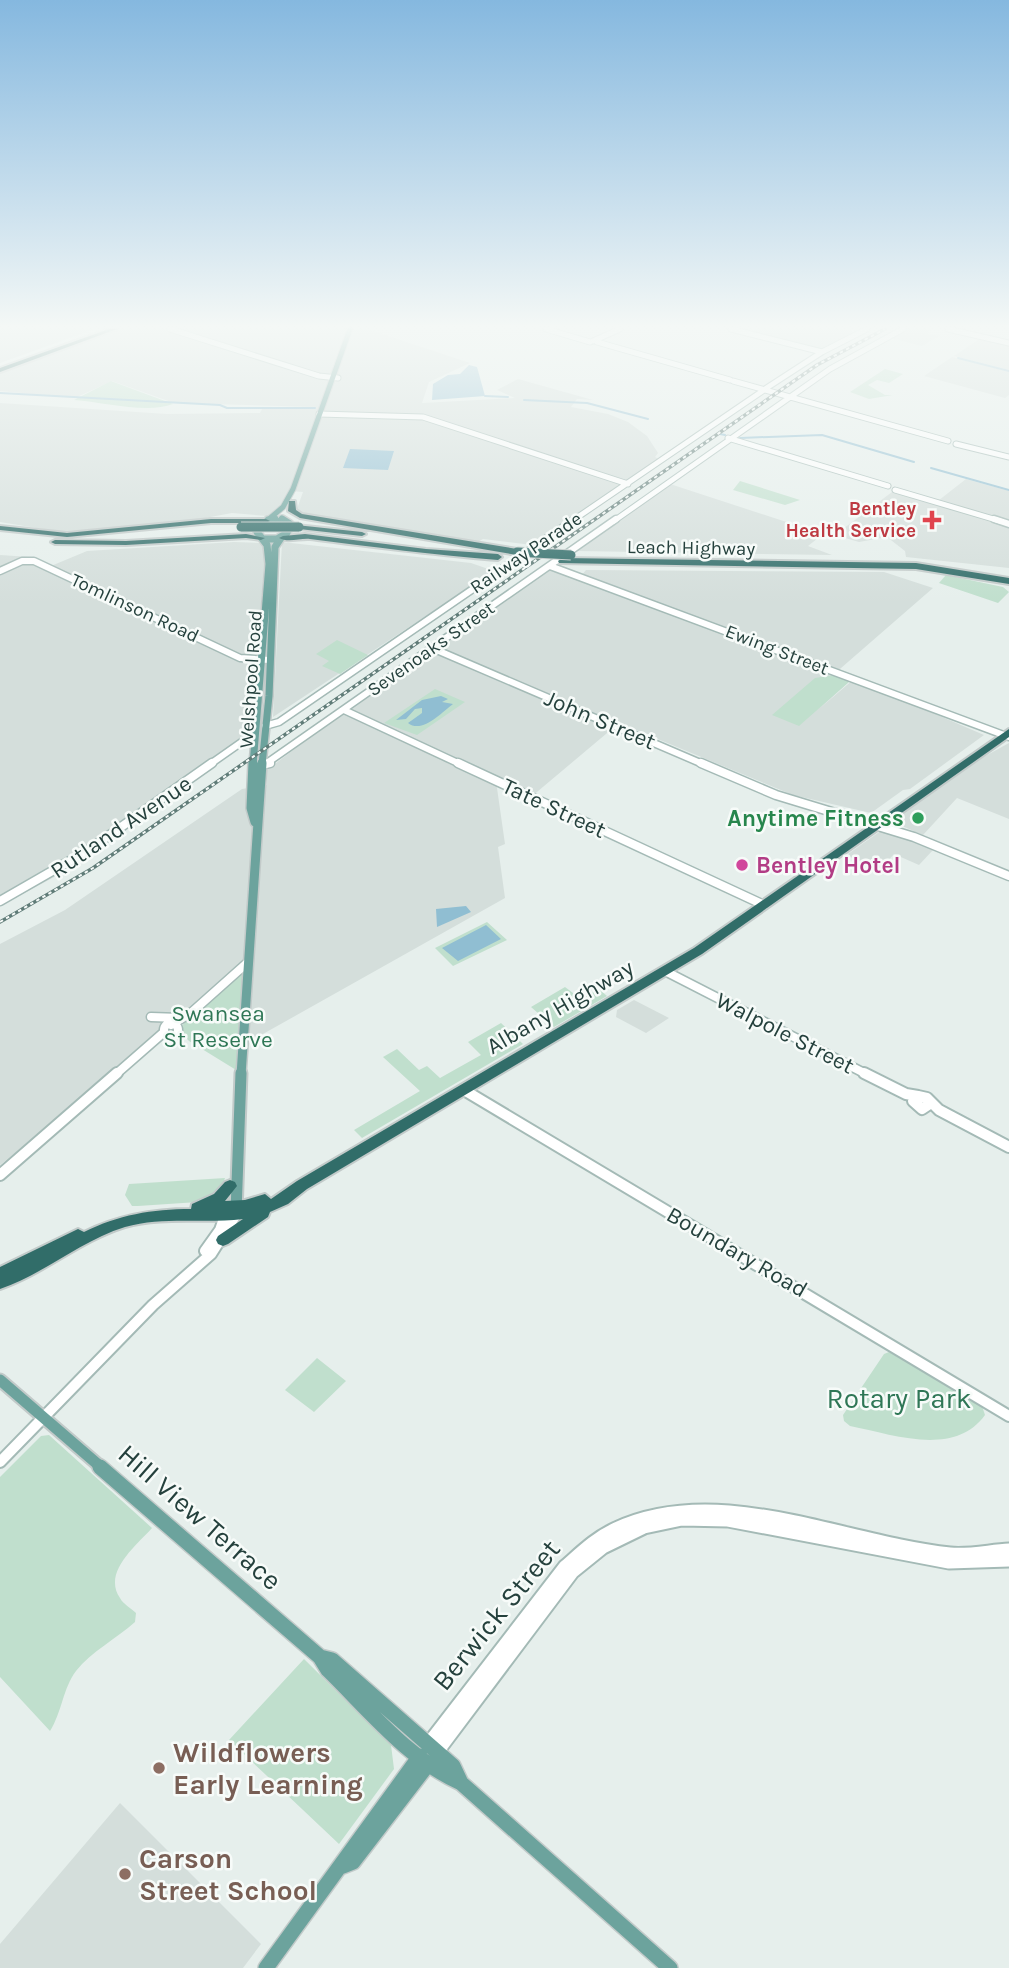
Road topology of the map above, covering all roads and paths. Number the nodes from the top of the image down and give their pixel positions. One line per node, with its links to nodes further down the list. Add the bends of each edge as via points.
1 (320, 421): 10 (main road)
2 (321, 421): 9 (main road)
3 (435, 421): 11 (street)
4 (720, 421): 11 (street, Railway Parade)
5 (751, 421): 7 (street, Sevenoaks Street)
6 (878, 421): 8 (street)
7 (725, 438): 12 (street, Sevenoaks Street); 16 (street)
8 (1009, 457)
9 (306, 474): 10 (main road); 13 (main road)
10 (297, 480): 15 (main road, via 283,507)
11 (628, 484): 34 (street, Railway Parade, via 288,715)
12 (660, 485): 25 (street, Sevenoaks Street); 25 (street, Sevenoaks Street, via 601,523)
13 (292, 503): 14 (main road, via 283,516); 20 (highway, via 292,511 300,516)
14 (286, 520): 15 (main road); 20 (highway); 21 (main road, Welshpool Road, via 290,527)
15 (267, 521): 19 (highway, via 211,521 67,535); 22 (main road, via 258,530)
16 (1009, 523)
17 (242, 529): 18 (highway, bridge); 19 (highway, via 82,538); 23 (highway, via 99,541)
18 (298, 529): 24 (highway); 26 (highway)
19 (0, 531): 23 (highway)
20 (391, 532): 24 (highway)
21 (282, 538): 22 (main road); 26 (highway, via 304,536); 32 (main road, Welshpool Road, via 275,547)
22 (262, 539): 23 (highway, via 240,536 91,544); 32 (main road, Welshpool Road, via 269,564)
23 (28, 540)
24 (514, 555): 25 (highway, Leach Highway); 26 (highway, Leach Highway)
25 (572, 555): 27 (highway); 27 (highway); 28 (street, Sevenoaks Street); 30 (highway, Leach Highway, via 883,566)
26 (498, 557)
27 (845, 558): 30 (highway, via 908,561)
28 (550, 566): 31 (street, Sevenoaks Street); 37 (street, Ewing Street)
29 (0, 571): 32 (street, Tomlinson Road, via 34,561 247,660)
30 (1009, 578)
31 (432, 648): 33 (street, Sevenoaks Street); 41 (street, John Street, via 798,803)
32 (267, 658): 34 (main road, Welshpool Road); 36 (main road, Welshpool Road)
33 (344, 710): 40 (street, Sevenoaks Street, via 285,751); 44 (street, Tate Street)
34 (265, 722): 40 (main road, Welshpool Road)
35 (1009, 723): 37 (highway, Albany Highway)
36 (256, 732): 38 (main road, Welshpool Road); 39 (street, Rutland Avenue)
37 (1004, 734): 41 (highway, Albany Highway)
38 (255, 745): 39 (street, Rutland Avenue); 40 (main road, Welshpool Road)
39 (238, 747): 43 (street, Rutland Avenue, via 75,859)
40 (258, 763): 45 (main road, Welshpool Road, via 251,808 256,824)
41 (877, 822): 42 (street, John Street); 44 (highway, Albany Highway, via 842,843)
42 (1009, 876)
43 (0, 901)
44 (764, 905): 46 (highway, Albany Highway)
45 (247, 963): 47 (street); 54 (main road, Welshpool Road)
46 (665, 971): 51 (highway, Albany Highway); 52 (street, Walpole Street, via 912,1097 927,1098 932,1107)
47 (192, 1012): 49 (street); 50 (street)
48 (151, 1017): 49 (street)
49 (182, 1018): 50 (street)
50 (175, 1028): 53 (street)
51 (464, 1090): 55 (highway, Albany Highway); 65 (street, Boundary Road)
52 (1009, 1147)
53 (0, 1175)
54 (233, 1181): 57 (highway, via 214,1201); 58 (main road, Welshpool Road, via 239,1183)
55 (302, 1185): 56 (highway); 58 (highway)
56 (275, 1204): 58 (highway); 59 (highway)
57 (185, 1208): 58 (highway); 60 (highway, via 111,1221)
58 (231, 1211): 59 (street); 61 (highway, via 129,1221); 62 (street, via 208,1248)
59 (223, 1240): 62 (street)
60 (0, 1273)
61 (0, 1283)
62 (161, 1297): 64 (street)
63 (0, 1380): 64 (main road, Hill View Terrace)
64 (45, 1416): 66 (street); 69 (main road, Hill View Terrace, via 320,1657 332,1660)
65 (1009, 1416)
66 (0, 1462)
67 (1009, 1550): 69 (street, Berwick Street, via 952,1554 720,1510 682,1510 622,1524 585,1546 563,1567)
68 (1009, 1560): 69 (street, Berwick Street, via 949,1562 728,1520 682,1519 644,1527 603,1548 572,1572)
69 (428, 1754): 70 (main road, Berwick Street, via 353,1862 343,1866); 71 (main road, Hill View Terrace, via 448,1779 461,1783)
70 (266, 1968)
71 (670, 1968)

